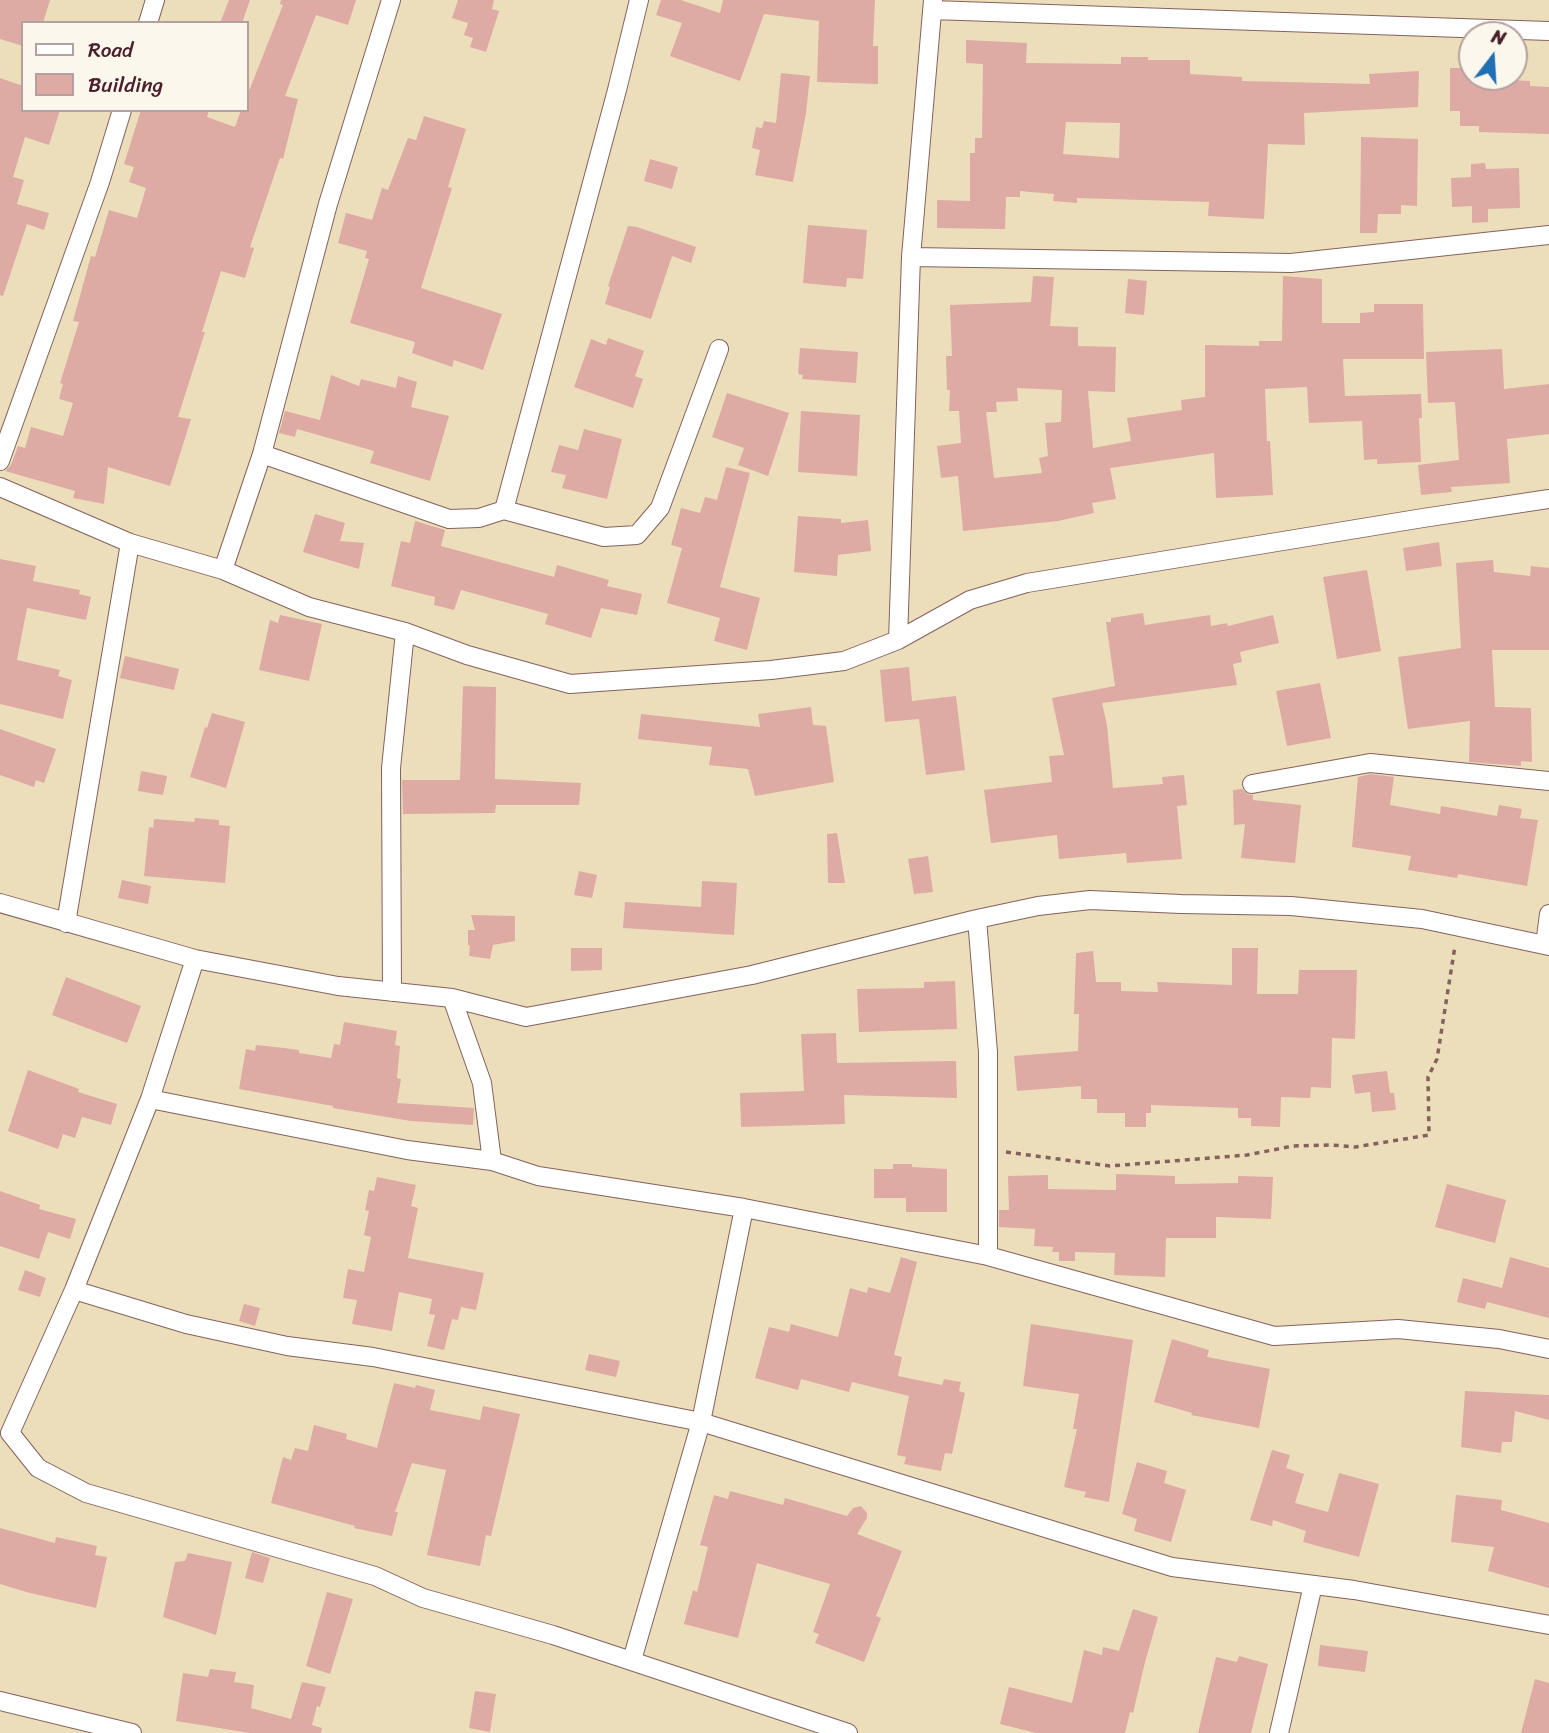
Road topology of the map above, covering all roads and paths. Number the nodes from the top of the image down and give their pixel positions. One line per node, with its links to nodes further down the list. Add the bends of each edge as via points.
1 (155, 0): 5 (street)
2 (391, 0): 11 (street, via 327,204)
3 (639, 0): 15 (street)
4 (933, 5): 6 (street); 9 (street)
5 (149, 21)
6 (1549, 32)
7 (121, 112): 12 (street)
8 (1549, 235): 9 (street, via 1291,263)
9 (911, 257): 19 (street)
10 (719, 349): 15 (street, via 660,508 637,535 604,537)
11 (262, 454): 15 (street, via 449,519 479,518); 17 (street)
12 (0, 461)
13 (0, 487): 16 (street)
14 (1549, 499): 19 (street, via 1027,583 970,600)
15 (504, 510)
16 (130, 543): 17 (street); 25 (street)
17 (223, 570): 18 (street, via 309,607)
18 (405, 632): 19 (street, via 570,684 844,661); 29 (street, via 391,768)
19 (898, 640)
20 (1549, 781): 21 (street, via 1370,763)
21 (1252, 784)
22 (0, 903): 25 (street)
23 (1549, 914): 27 (street)
24 (976, 919): 26 (street, via 1090,900 1291,906); 30 (street, via 752,975 526,1017); 32 (street, via 988,1052)
25 (66, 923): 28 (street)
26 (1459, 925): 27 (street); 32 (path, via 1437,1059 1428,1077 1429,1135 1355,1147 1293,1146 1247,1155 1110,1166)
27 (1547, 945)
28 (195, 959): 29 (street); 31 (street)
29 (392, 992): 30 (street)
30 (452, 998): 33 (street, via 482,1083)
31 (150, 1099): 33 (street, via 407,1150); 36 (street)
32 (990, 1150): 35 (street)
33 (492, 1161): 34 (street, via 538,1176)
34 (744, 1208): 35 (street); 38 (street)
35 (988, 1256): 37 (street, via 1273,1336 1398,1329)
36 (74, 1290): 38 (street, via 186,1324 288,1346 373,1357); 41 (street, via 10,1433 38,1468 86,1493 375,1576 423,1598)
37 (1549, 1349)
38 (701, 1422): 39 (street, via 1172,1567); 41 (street)
39 (1313, 1585): 40 (street); 45 (street)
40 (1549, 1625)
41 (632, 1660): 44 (street)
42 (0, 1701): 43 (street)
43 (132, 1733)
44 (848, 1733)
45 (1279, 1733)

